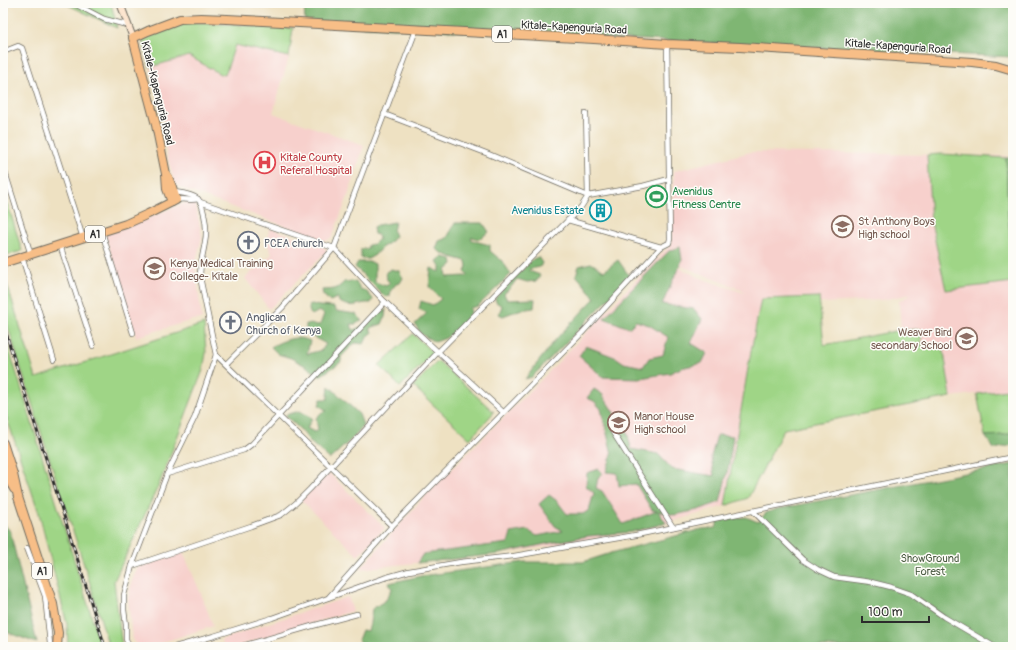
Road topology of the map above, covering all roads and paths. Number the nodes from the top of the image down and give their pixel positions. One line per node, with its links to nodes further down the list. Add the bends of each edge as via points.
1 (73, 3): 3 (street, via 104,19)
2 (120, 3): 3 (street)
3 (127, 25): 5 (street)
4 (416, 30): 5 (highway, Kitale-Kapenguria Road / A1, via 190,18 172,21); 6 (highway, Kitale-Kapenguria Road / A1); 10 (street)
5 (133, 38): 14 (highway, Kitale-Kapenguria Road, via 156,125 166,174 166,187)
6 (667, 44): 8 (highway, Kitale-Kapenguria Road / A1, via 972,62); 12 (street)
7 (3, 52): 18 (street, via 18,46 22,48)
8 (1013, 70)
9 (586, 113): 13 (street)
10 (384, 114): 13 (street); 21 (street)
11 (3, 166): 22 (street)
12 (669, 179): 13 (street); 20 (street, via 670,239)
13 (588, 196): 16 (street, via 582,207)
14 (173, 197): 15 (street); 15 (street, via 191,196); 17 (highway, A1, via 153,212)
15 (199, 200): 21 (street); 29 (street, via 206,231 200,276)
16 (568, 220): 20 (street); 28 (street)
17 (102, 232): 18 (highway, A1); 26 (street)
18 (83, 238): 19 (highway, A1)
19 (60, 244): 22 (highway, A1); 27 (street)
20 (661, 247): 32 (street, via 582,333)
21 (334, 248): 25 (street); 31 (street, via 282,308)
22 (31, 255): 23 (highway, A1)
23 (22, 257): 24 (highway, A1); 30 (street)
24 (3, 263)
25 (385, 302): 28 (street); 33 (street)
26 (133, 333)
27 (93, 346)
28 (438, 352): 32 (street); 37 (street)
29 (216, 355): 31 (street); 39 (street, via 194,417)
30 (54, 360)
31 (226, 364): 33 (street)
32 (503, 412): 42 (street)
33 (279, 415): 37 (street); 39 (street, via 244,450)
34 (612, 430): 43 (street)
35 (3, 443): 40 (highway, A1)
36 (1013, 456): 41 (street)
37 (332, 466): 42 (street); 45 (street, via 281,515)
38 (3, 468): 40 (highway, A1)
39 (167, 474): 45 (street)
40 (18, 497): 49 (highway, A1, via 53,604 58,633)
41 (753, 511): 43 (street); 53 (street, via 803,560 817,569 834,577 871,582 910,594)
42 (392, 526): 46 (street)
43 (673, 527): 46 (street, via 514,556 409,571)
44 (27, 548): 48 (street, via 45,596)
45 (132, 566): 50 (street, via 124,595 126,639)
46 (328, 599): 51 (street)
47 (357, 614): 52 (street)
48 (50, 647)
49 (57, 647)
50 (129, 647)
51 (175, 647)
52 (239, 647)
53 (995, 647)

